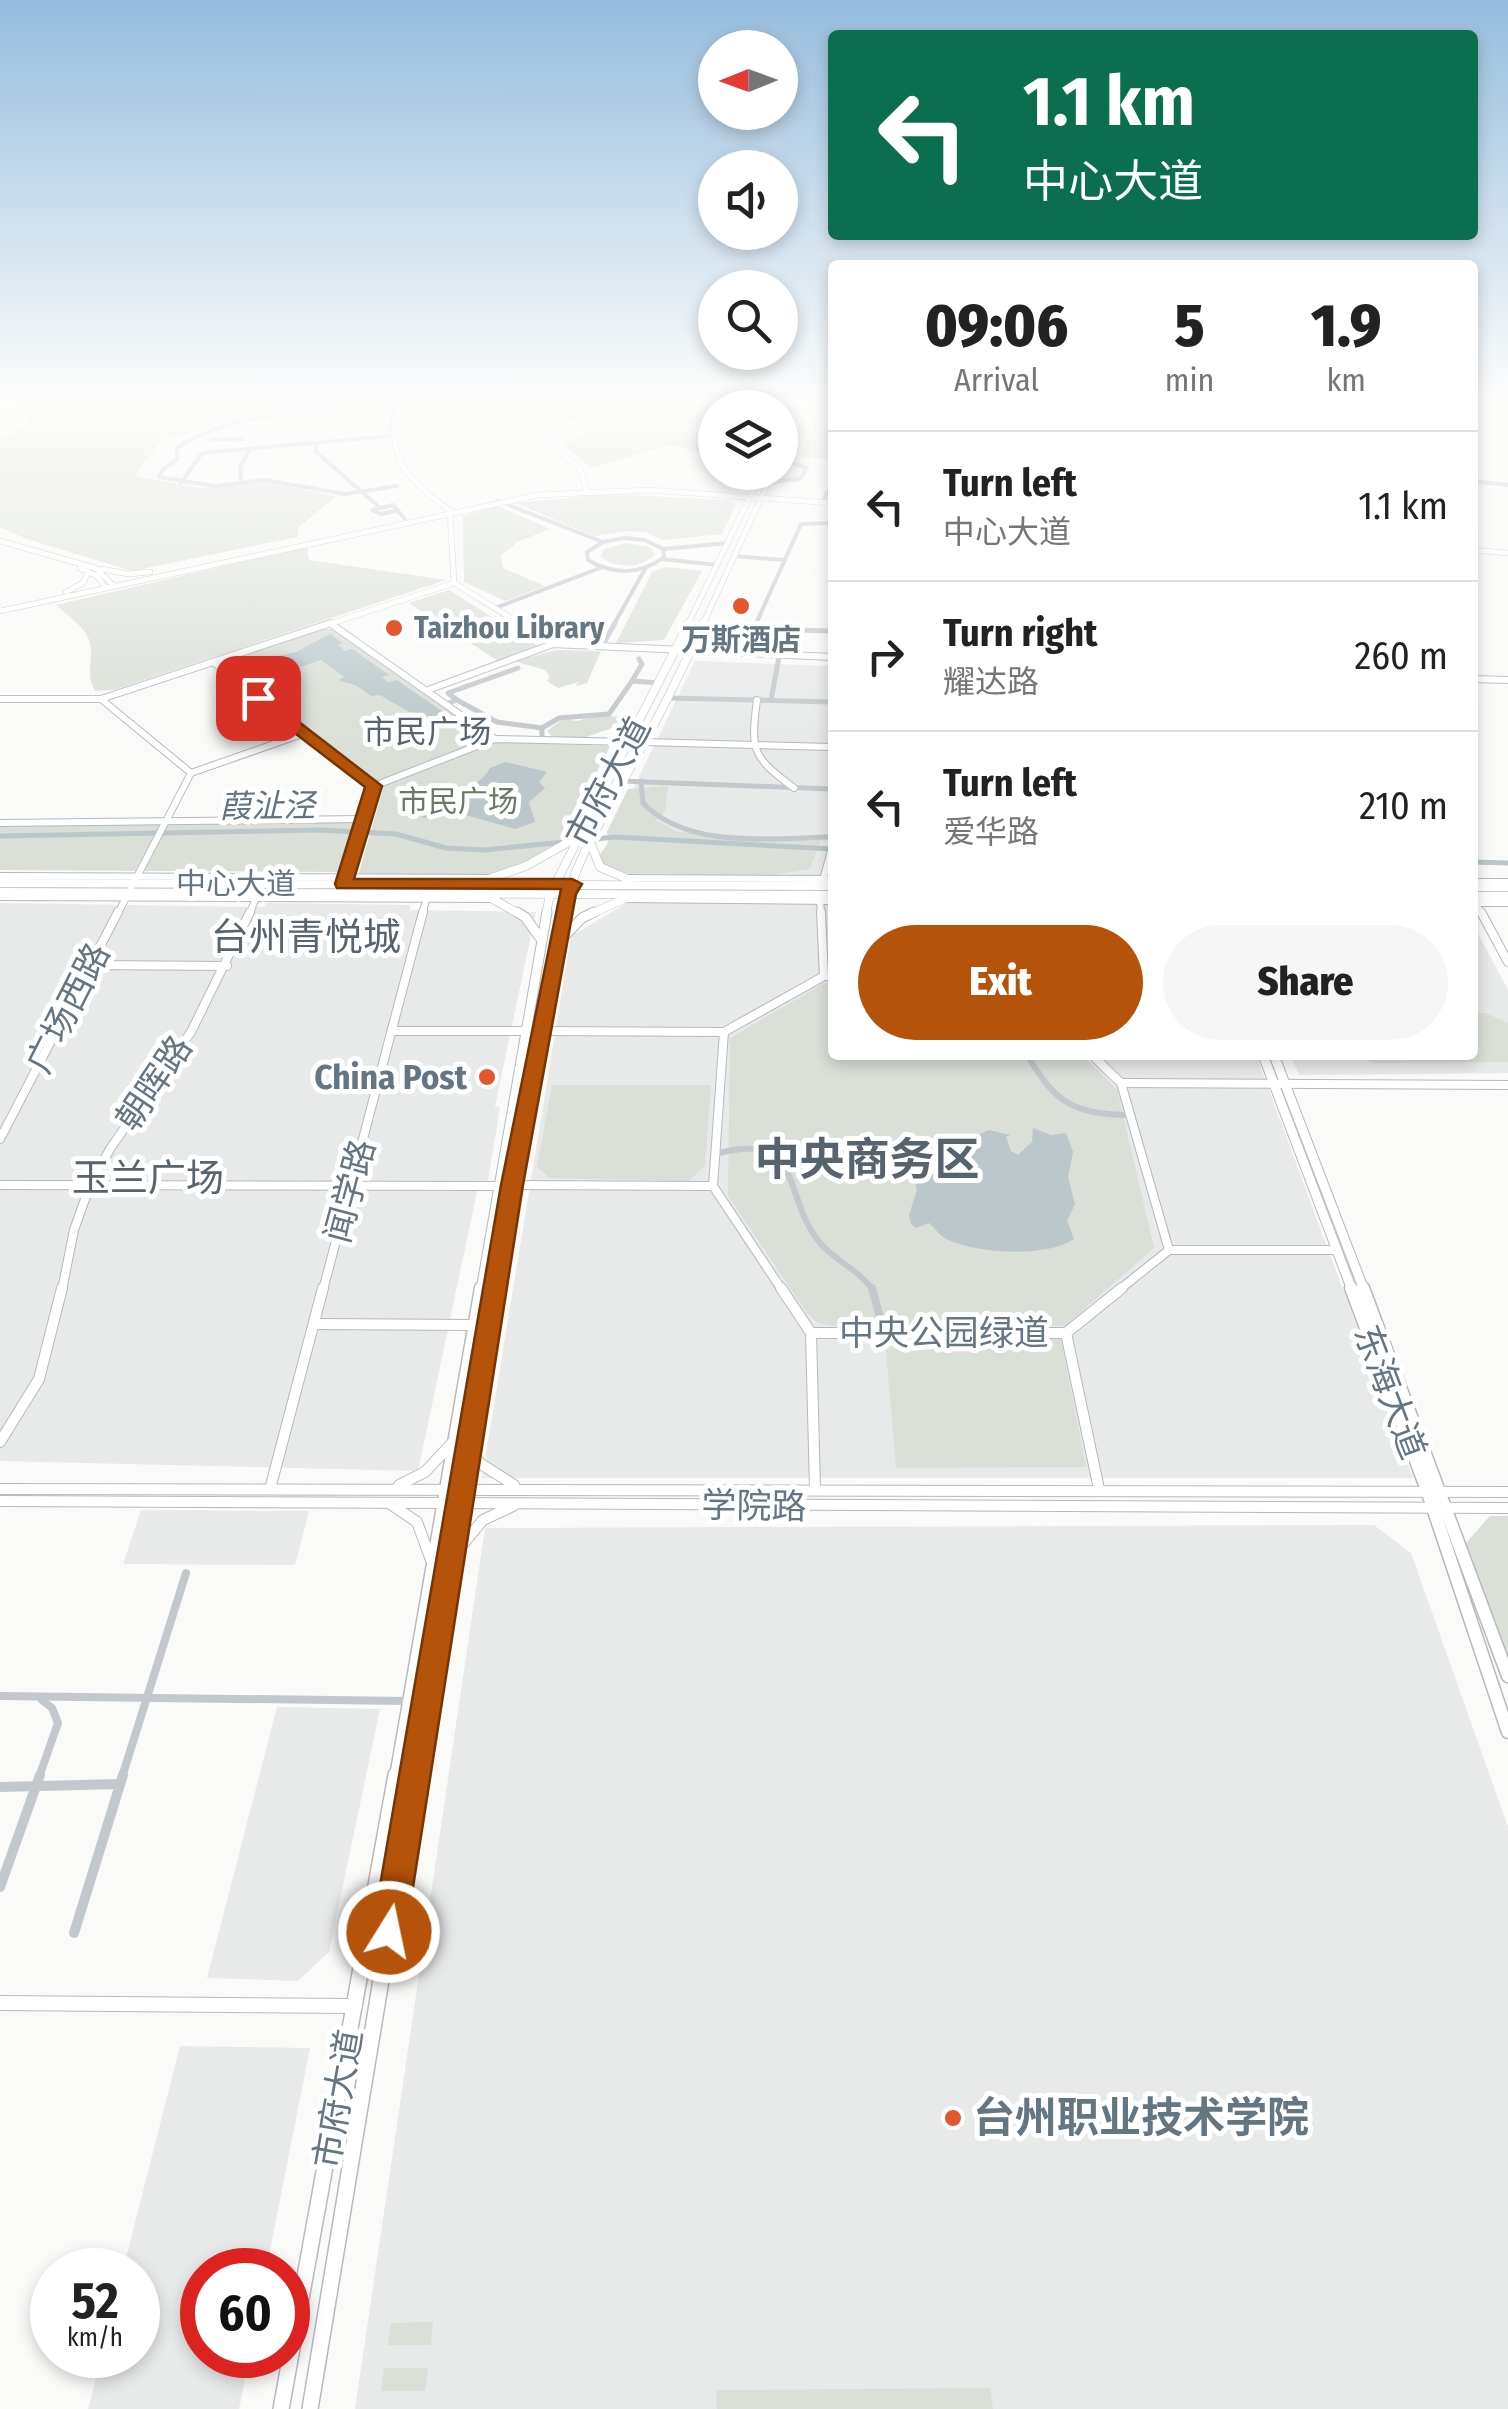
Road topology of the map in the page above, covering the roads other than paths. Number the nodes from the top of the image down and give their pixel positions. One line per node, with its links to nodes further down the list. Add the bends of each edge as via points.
1 (375, 514): 11 (street)
2 (400, 514): 9 (street)
3 (427, 514): 9 (street)
4 (429, 514): 27 (street)
5 (449, 514): 26 (street)
6 (532, 514): 12 (street)
7 (745, 514): 13 (main road, 市府大道)
8 (747, 514): 18 (main road, 市府大道)
9 (405, 519): 11 (street)
10 (828, 523): 20 (street, via 801,524)
11 (383, 524): 22 (street)
12 (603, 542): 15 (street, via 638,538); 23 (street, via 586,554)
13 (728, 542): 15 (street); 21 (main road, 市府大道)
14 (0, 544): 25 (street)
15 (663, 549): 19 (street)
16 (1478, 552): 17 (street)
17 (1508, 554)
18 (732, 556): 20 (street); 36 (main road, 市府大道)
19 (662, 559): 21 (street); 24 (street)
20 (784, 560): 32 (street, via 754,629)
21 (717, 565): 35 (main road, 市府大道)
22 (192, 566): 25 (street, via 129,574); 27 (street)
23 (600, 568): 24 (street); 29 (street)
24 (646, 568): 34 (street)
25 (92, 570): 27 (street); 28 (street)
26 (454, 583): 29 (street); 31 (street)
27 (108, 585): 28 (street); 30 (street)
28 (62, 594): 30 (street)
29 (495, 608): 33 (street)
30 (0, 609)
31 (331, 624): 41 (street); 47 (street)
32 (828, 631)
33 (554, 644): 34 (street); 47 (street)
34 (602, 646): 35 (street)
35 (674, 650): 36 (street); 46 (main road, 市府大道)
36 (690, 651): 37 (street); 38 (street); 49 (main road, 市府大道)
37 (778, 656): 39 (street); 53 (street)
38 (828, 658)
39 (828, 658)
40 (639, 659): 43 (street)
41 (212, 662): 50 (street); 57 (street)
42 (518, 668): 51 (street, via 448,693)
43 (632, 681): 46 (street); 56 (street, via 609,714 559,718)
44 (1478, 681): 45 (street)
45 (1508, 682)
46 (659, 683): 60 (main road, 市府大道)
47 (428, 690): 55 (street)
48 (0, 698): 50 (street)
49 (669, 698): 52 (street); 61 (main road, 市府大道)
50 (102, 699): 66 (street)
51 (457, 700): 55 (street); 56 (street, via 511,729)
52 (757, 700): 53 (street); 63 (street)
53 (771, 700): 54 (street)
54 (828, 702)
55 (446, 704): 58 (street)
56 (542, 728): 59 (street)
57 (305, 734): 66 (street); 69 (street)
58 (495, 739): 59 (street); 69 (street)
59 (542, 739): 60 (street)
60 (631, 742): 78 (main road, 市府大道)
61 (644, 742): 62 (street); 67 (main road, 市府大道)
62 (672, 742): 63 (street); 65 (street)
63 (754, 744): 64 (street); 70 (street, via 760,763)
64 (828, 747)
65 (668, 751)
66 (191, 773): 74 (street)
67 (622, 780): 68 (street); 75 (main road, 市府大道)
68 (642, 781): 70 (street); 76 (street, via 647,812 680,831)
69 (374, 786): 72 (street)
70 (794, 788): 71 (street)
71 (828, 789)
72 (363, 822): 74 (street); 77 (street)
73 (0, 823): 74 (street)
74 (163, 825): 87 (street, 广场西路)
75 (593, 837): 80 (main road, via 600,867); 83 (main road, 市府大道)
76 (828, 837)
77 (358, 839): 82 (street)
78 (569, 848): 79 (main road); 90 (main road, 市府大道)
79 (493, 878): 82 (street); 89 (main road)
80 (620, 878): 86 (main road); 88 (street)
81 (0, 879): 87 (main road, 中心大道)
82 (345, 881): 87 (main road, 中心大道); 89 (main road, 中心大道)
83 (572, 884): 86 (main road, 中心大道); 90 (main road, 中心大道); 92 (main road, 市府大道)
84 (1478, 885): 85 (main road)
85 (1508, 885)
86 (650, 886): 88 (main road, 中心大道)
87 (130, 887): 91 (main road, 中心大道); 94 (main road, 中心大道); 104 (street, 广场西路)
88 (823, 888): 93 (main road, 中心大道); 97 (street); 106 (street)
89 (465, 889): 90 (main road, 中心大道); 95 (main road, 中心大道); 96 (main road)
90 (552, 889): 92 (main road, 中心大道); 101 (main road, 市府大道)
91 (0, 894)
92 (567, 894): 93 (main road, 中心大道); 102 (main road, 市府大道)
93 (642, 894): 97 (main road)
94 (257, 896): 95 (main road, 中心大道); 105 (street, 朝晖路)
95 (428, 896): 96 (street); 107 (street, 闻学路)
96 (498, 899): 101 (main road, via 525,917)
97 (621, 899): 102 (main road, via 582,918)
98 (1478, 900): 99 (main road)
99 (1508, 900)
100 (1478, 909): 103 (street)
101 (542, 940): 108 (main road, 市府大道)
102 (558, 944): 109 (main road, 市府大道)
103 (1508, 962)
104 (90, 965): 105 (street); 120 (street, 广场西路)
105 (227, 966): 124 (street, 朝晖路)
106 (828, 976): 110 (street)
107 (392, 1031): 108 (street); 125 (street, 闻学路)
108 (526, 1031): 126 (main road, 市府大道)
109 (541, 1031): 110 (street); 126 (main road, 市府大道)
110 (724, 1032): 122 (street)
111 (1030, 1060): 118 (street, via 1068,1107)
112 (1097, 1060): 115 (street)
113 (1266, 1060): 117 (main road, 东海大道)
114 (1275, 1060): 117 (main road, 东海大道)
115 (1121, 1083): 117 (street); 118 (street)
116 (1508, 1085): 117 (street)
117 (1280, 1086): 129 (main road, 东海大道); 147 (main road, 东海大道)
118 (1130, 1115): 128 (street)
119 (0, 1118): 120 (street)
120 (11, 1118): 121 (street, 广场西路)
121 (0, 1139)
122 (715, 1154): 127 (street); 132 (street, via 750,1146 775,1155 817,1240 874,1287)
123 (0, 1185): 124 (street)
124 (90, 1185): 125 (street); 136 (street, 朝晖路, via 68,1246 42,1374)
125 (352, 1185): 126 (street); 130 (street, 闻学路)
126 (506, 1185): 127 (street); 131 (main road, 市府大道); 137 (main road, 市府大道)
127 (713, 1186): 134 (street, 中央公园绿道)
128 (1168, 1250): 129 (street); 133 (street, 中央公园绿道)
129 (1337, 1250): 146 (main road, 东海大道)
130 (314, 1324): 131 (street); 139 (street, 闻学路)
131 (476, 1325): 135 (main road, 市府大道)
132 (884, 1333): 133 (street, 中央公园绿道); 134 (street, 中央公园绿道)
133 (1066, 1333): 145 (street)
134 (811, 1334): 143 (street)
135 (456, 1438): 140 (street, via 424,1472); 141 (main road, 市府大道)
136 (0, 1442)
137 (470, 1449): 138 (main road, 市府大道); 142 (street, via 492,1473)
138 (464, 1487): 141 (street, 学院路); 142 (street, 学院路); 152 (main road, 市府大道)
139 (270, 1488): 140 (street, 学院路); 144 (street, 学院路)
140 (391, 1488): 141 (street, 学院路)
141 (448, 1488): 151 (main road, 市府大道)
142 (521, 1488): 143 (street, 学院路)
143 (815, 1488): 145 (street, 学院路)
144 (0, 1489)
145 (1098, 1490): 146 (street, 学院路)
146 (1427, 1490): 147 (street, 学院路); 154 (main road, 东海大道)
147 (1442, 1492): 148 (street, 学院路); 155 (main road, 东海大道)
148 (1508, 1492)
149 (382, 1500): 150 (street, 学院路); 151 (street, 学院路); 158 (street, via 417,1522)
150 (0, 1501)
151 (445, 1502): 152 (street, 学院路); 158 (main road, 市府大道)
152 (461, 1502): 153 (street, 学院路); 157 (main road, 市府大道)
153 (530, 1503): 154 (street, 学院路); 157 (street, via 483,1520)
154 (1433, 1508): 155 (street, 学院路); 165 (main road, 东海大道)
155 (1448, 1508): 156 (street, 学院路); 160 (main road, 东海大道)
156 (1508, 1508)
157 (452, 1558): 174 (main road, 市府大道)
158 (434, 1567): 164 (main road, 市府大道)
159 (186, 1573): 163 (street)
160 (1508, 1676)
161 (0, 1696): 162 (street)
162 (40, 1698): 163 (street); 167 (street, via 58,1724)
163 (147, 1698): 164 (street); 166 (street)
164 (410, 1701): 172 (main road, 市府大道)
165 (1508, 1732)
166 (120, 1784): 167 (street); 170 (street)
167 (38, 1786): 168 (street); 169 (street)
168 (0, 1787)
169 (0, 1887)
170 (74, 1933)
171 (0, 2003): 172 (street)
172 (355, 2006): 173 (main road, 市府大道)
173 (281, 2409)
174 (310, 2409)

